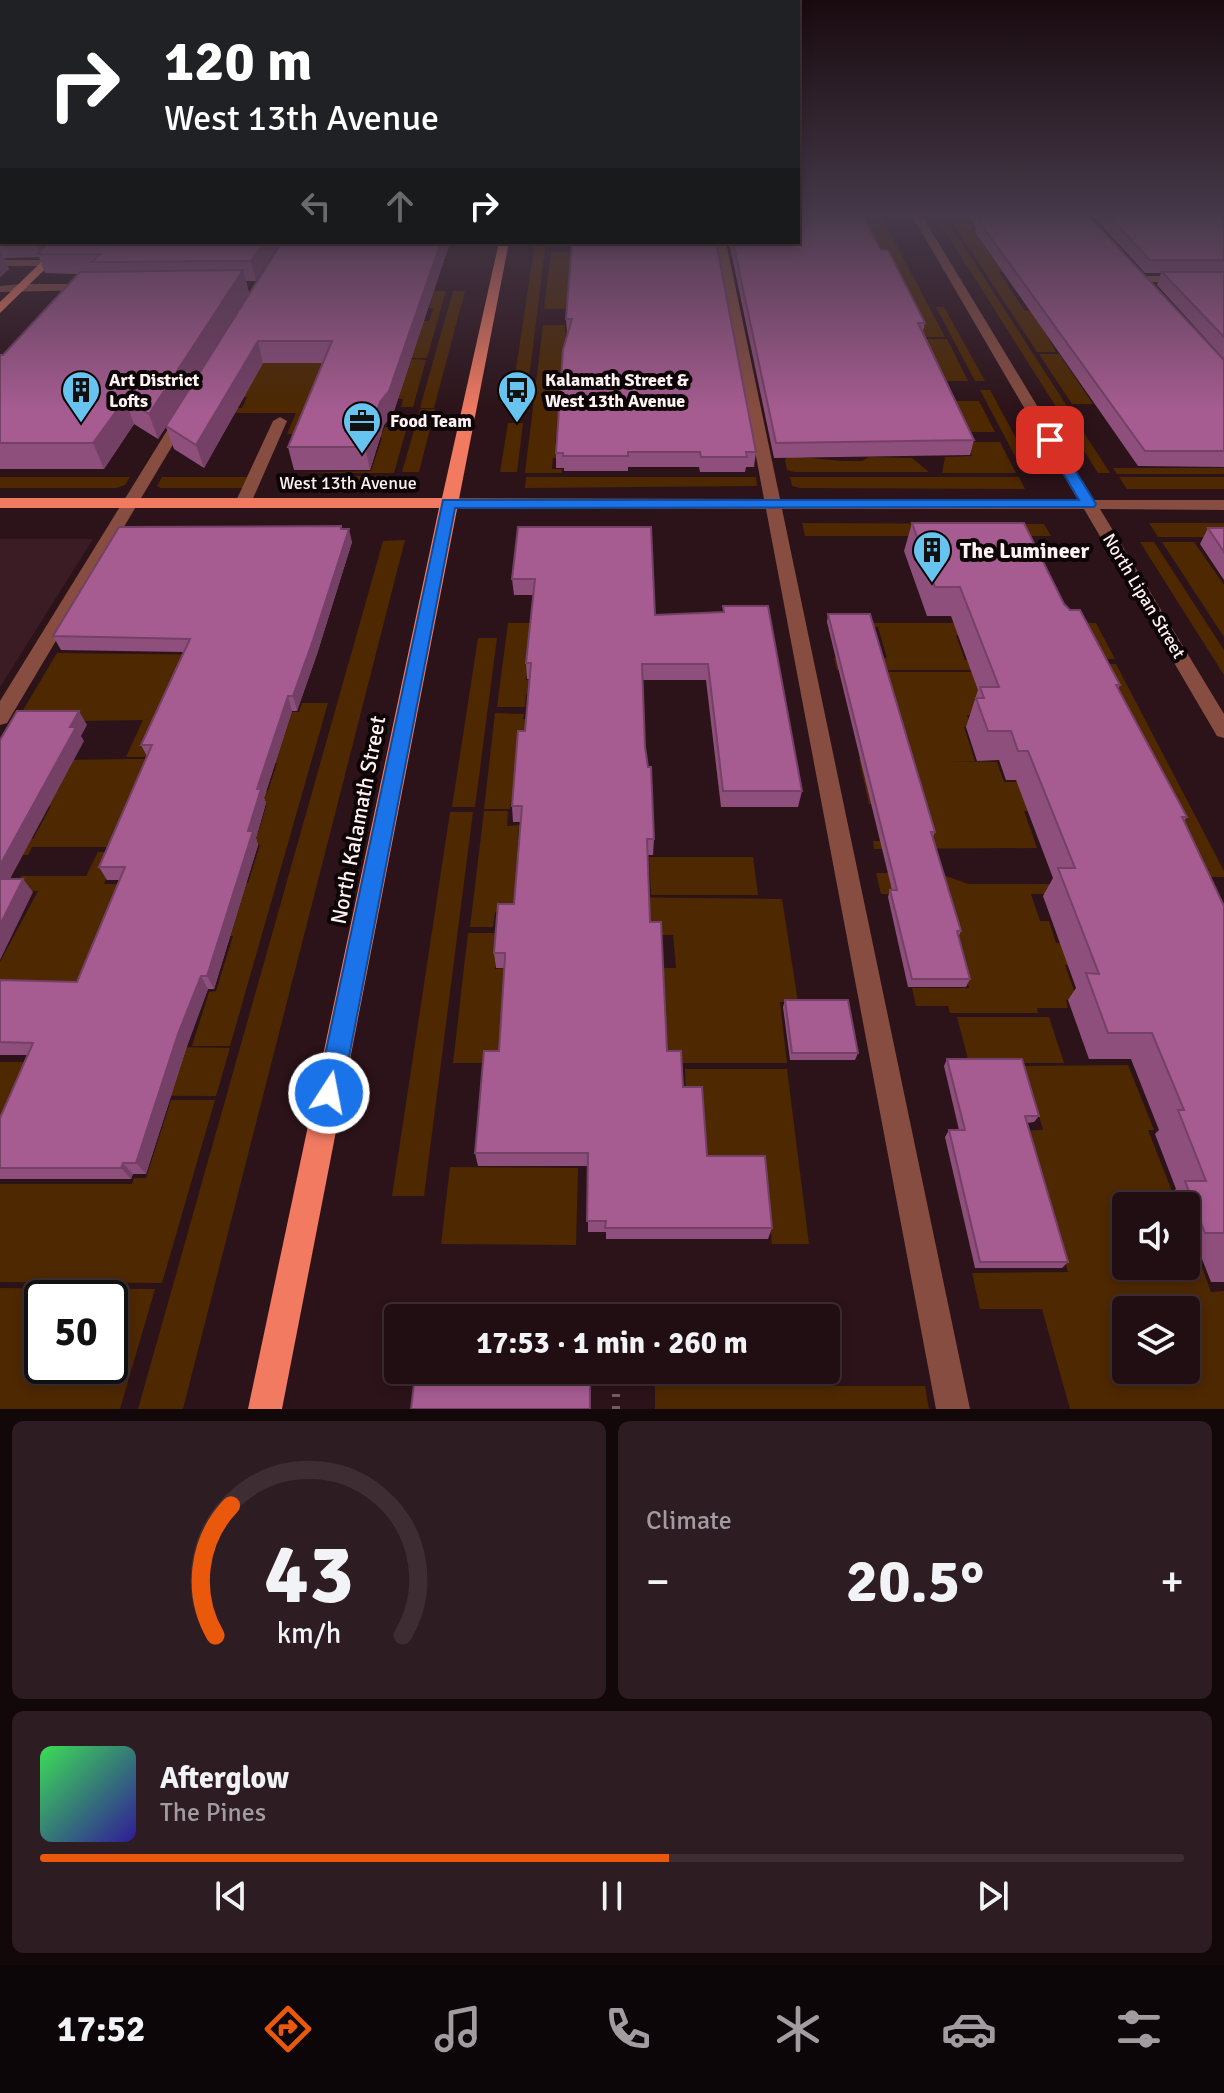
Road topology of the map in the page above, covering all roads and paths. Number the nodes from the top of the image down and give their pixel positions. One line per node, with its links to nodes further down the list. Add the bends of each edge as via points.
1 (30, 280): 7 (main road)
2 (496, 280): 16 (main road, North Kalamath Street)
3 (729, 280): 17 (street)
4 (955, 280): 18 (street, North Lipan Street)
5 (1141, 280): 9 (street)
6 (103, 287): 7 (street)
7 (21, 288): 8 (street); 10 (main road)
8 (0, 289)
9 (1154, 294)
10 (0, 309)
11 (188, 408): 14 (street)
12 (280, 421): 15 (street)
13 (0, 503): 14 (main road, West 13th Avenue)
14 (131, 503): 15 (main road, West 13th Avenue); 20 (street)
15 (243, 503): 16 (main road, West 13th Avenue)
16 (448, 503): 17 (street, West 13th Avenue); 23 (main road, North Kalamath Street)
17 (775, 504): 18 (street, West 13th Avenue); 25 (street)
18 (1089, 504): 19 (street, West 13th Avenue); 21 (street, North Lipan Street)
19 (1224, 505)
20 (0, 718)
21 (1224, 731)
22 (616, 1384): 24 (path)
23 (265, 1409)
24 (616, 1409)
25 (953, 1409)

